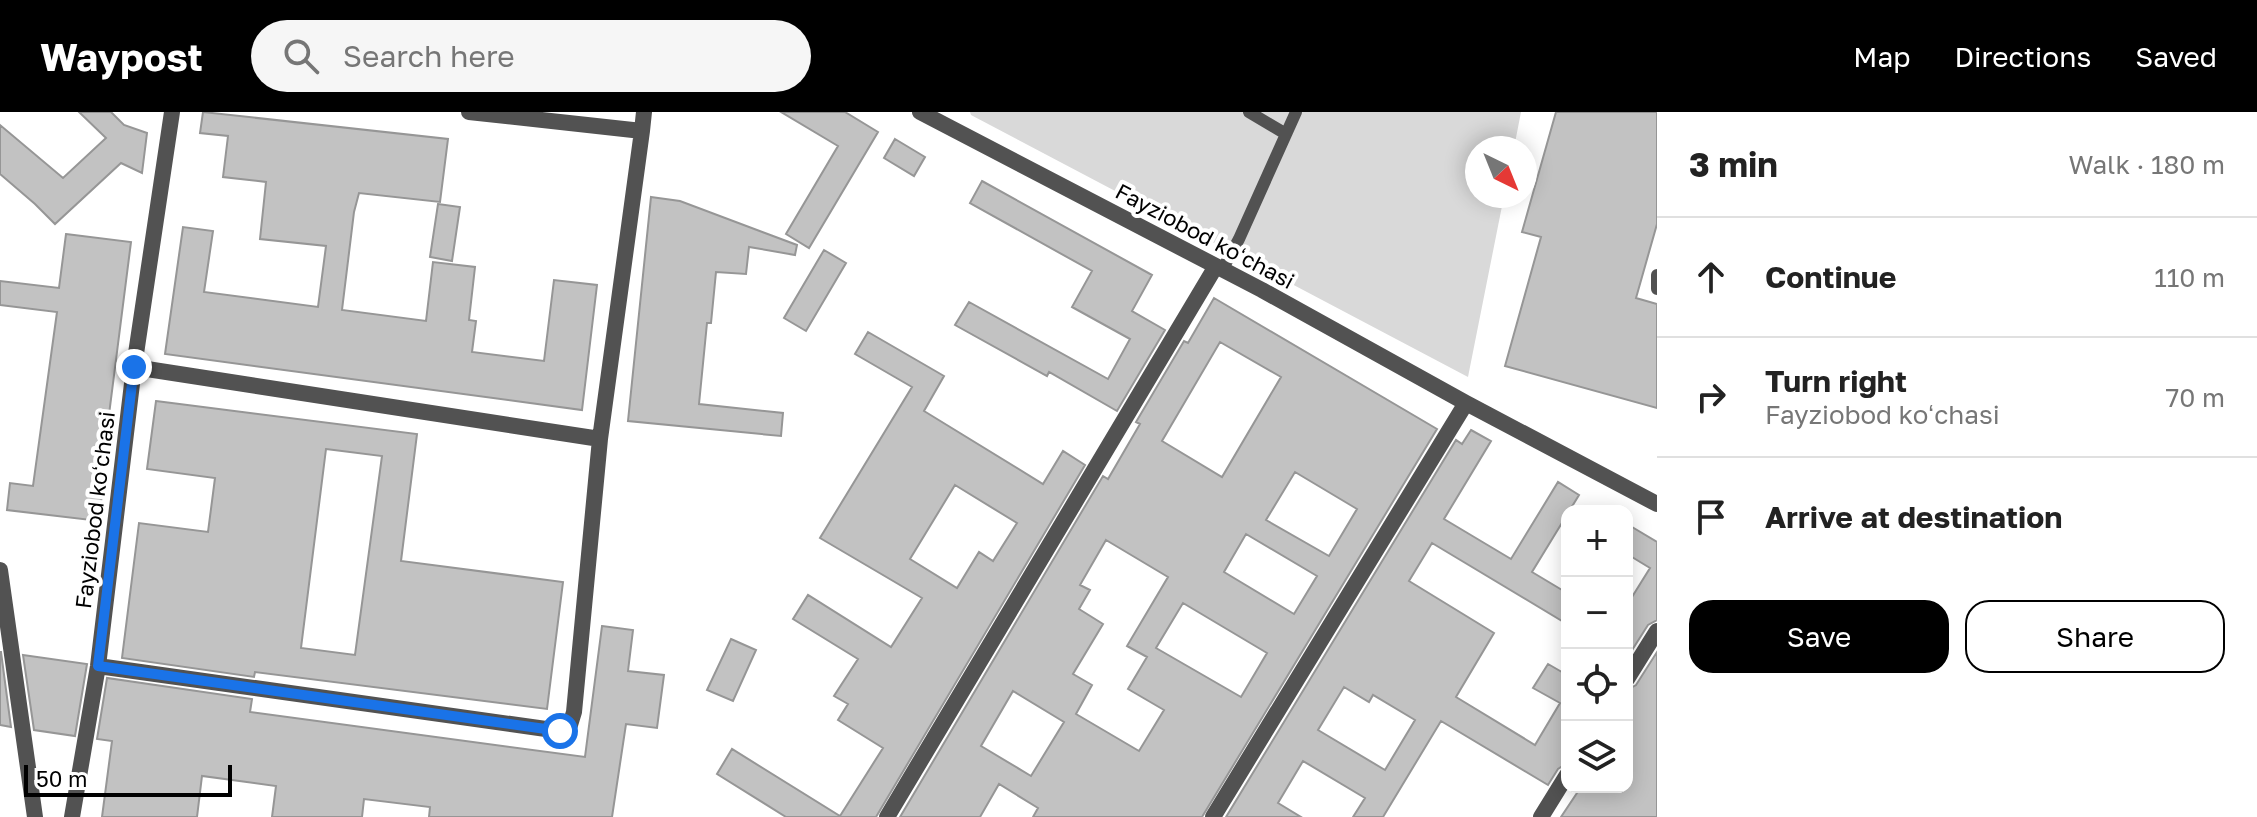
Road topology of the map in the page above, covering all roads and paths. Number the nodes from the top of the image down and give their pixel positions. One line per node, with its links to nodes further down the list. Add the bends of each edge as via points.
1 (172, 112): 12 (street, Fayziobod koʻchasi)
2 (469, 112): 7 (street)
3 (644, 112): 7 (street)
4 (920, 112): 9 (street, Fayziobod koʻchasi)
5 (1249, 112): 8 (lane)
6 (1296, 112): 8 (lane)
7 (642, 131): 14 (street)
8 (1286, 134): 9 (lane)
9 (1219, 268): 13 (street, Fayziobod koʻchasi); 23 (street)
10 (1657, 275): 11 (lane)
11 (1657, 289)
12 (134, 367): 14 (street); 18 (street, Fayziobod koʻchasi)
13 (1466, 403): 15 (street, Fayziobod koʻchasi); 24 (street)
14 (600, 439): 18 (street, via 574,712 566,730)
15 (1657, 504)
16 (0, 570): 21 (street)
17 (1657, 631): 19 (street)
18 (98, 666): 22 (street, Fayziobod koʻchasi)
19 (1633, 669)
20 (1561, 785): 25 (street)
21 (35, 817)
22 (72, 817)
23 (887, 817)
24 (1213, 817)
25 (1541, 817)

